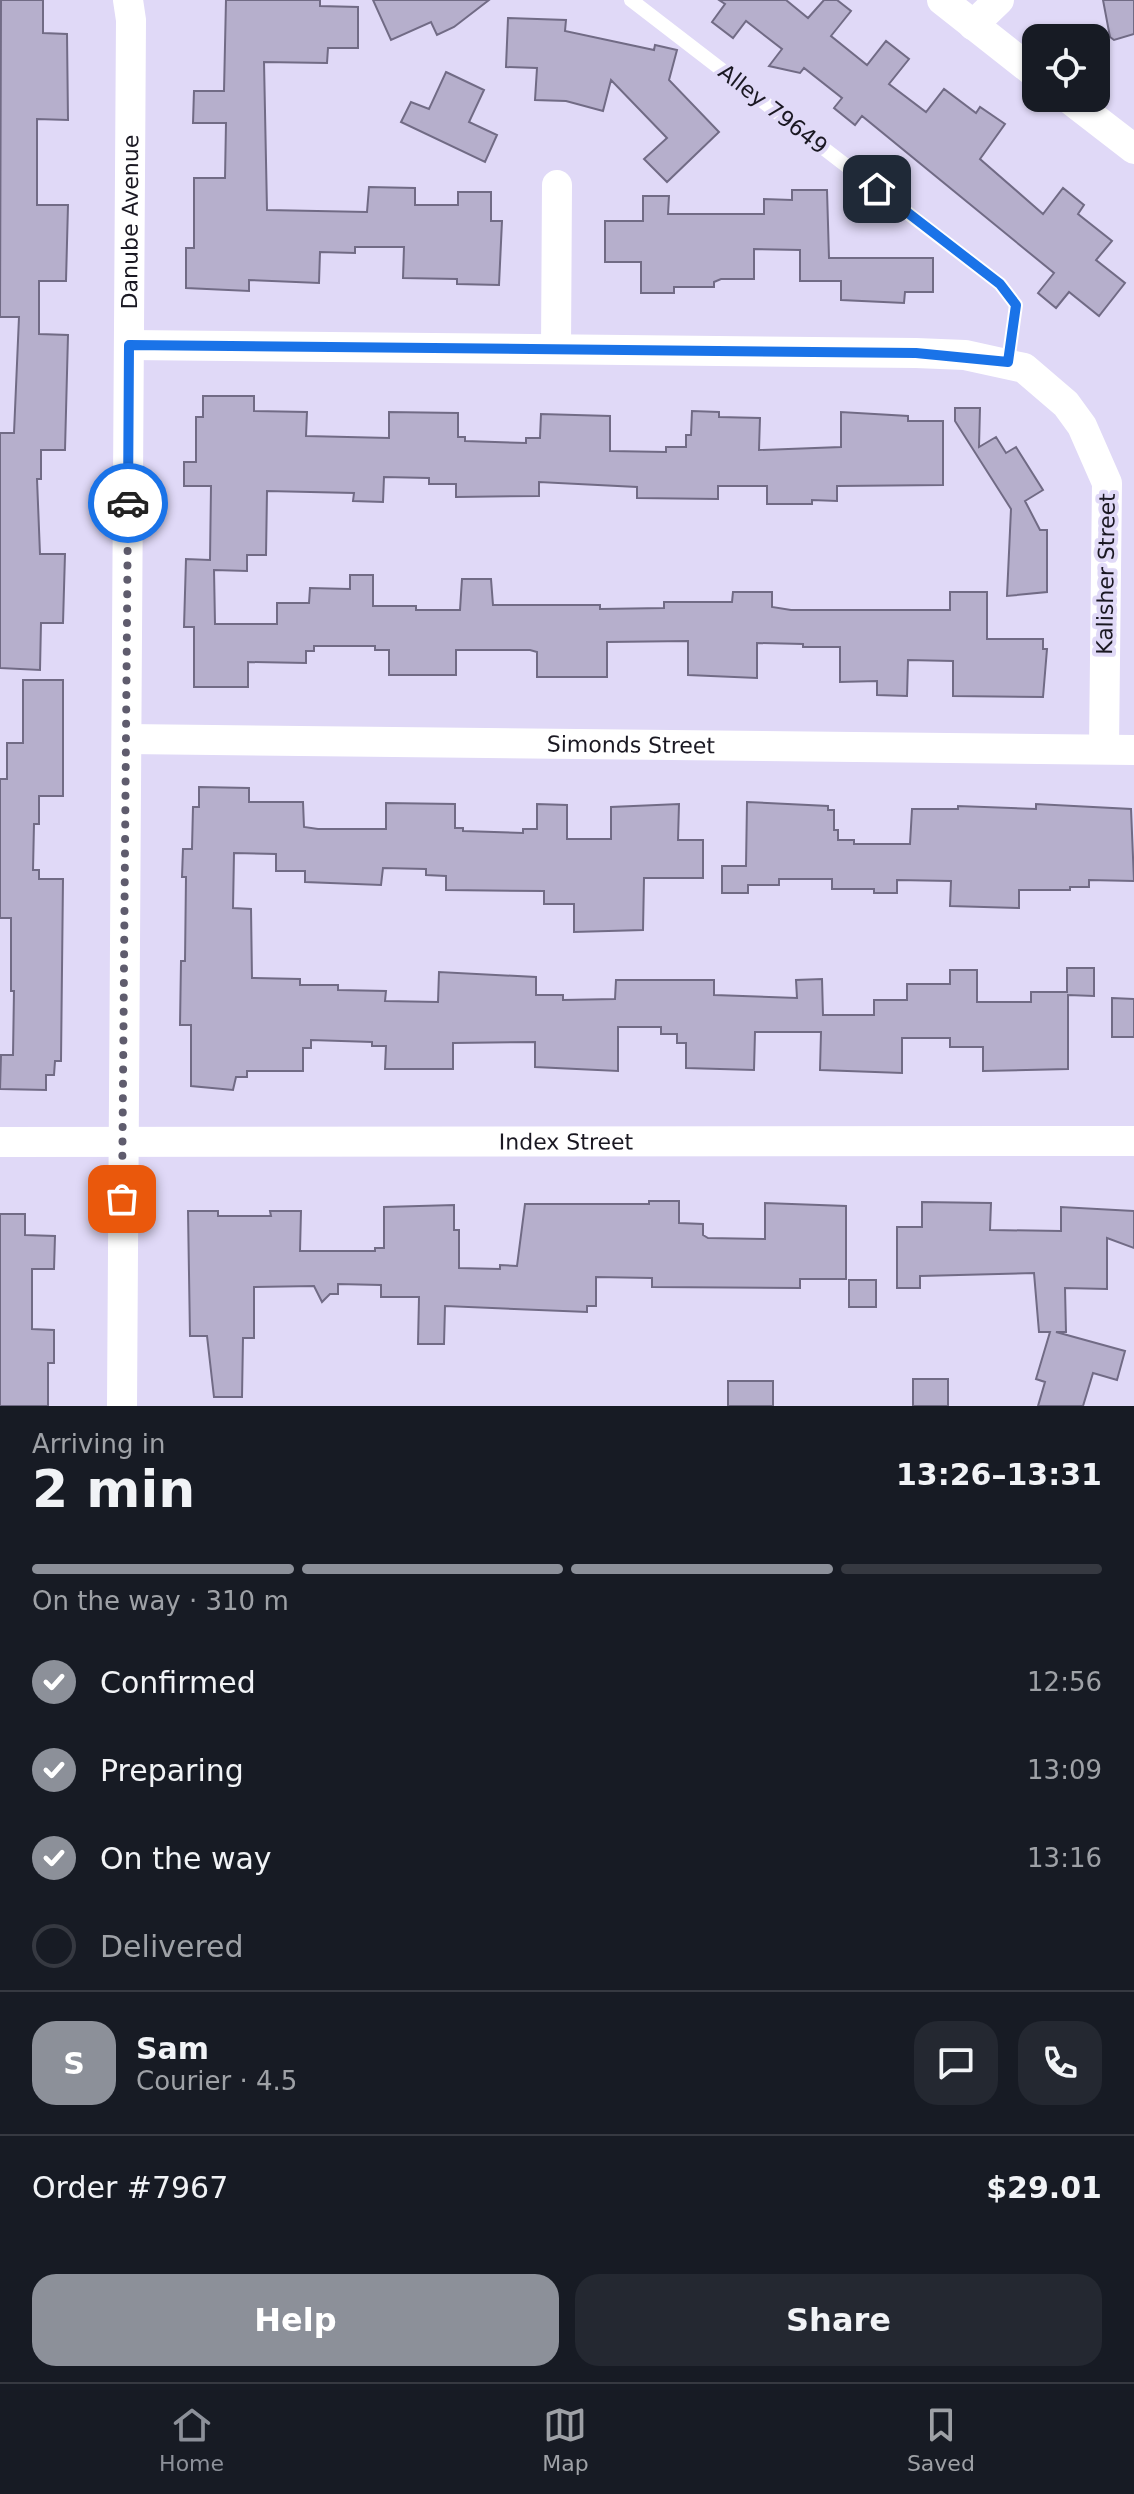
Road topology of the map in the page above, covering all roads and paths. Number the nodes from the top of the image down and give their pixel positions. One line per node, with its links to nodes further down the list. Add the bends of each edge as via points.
1 (128, 0): 10 (street, Danube Avenue)
2 (631, 0): 12 (lane, Alley 79649, via 1000,284 1016,305)
3 (942, 0): 5 (street)
4 (999, 0): 5 (street)
5 (973, 25): 6 (street)
6 (1022, 63)
7 (1086, 112): 8 (street)
8 (1134, 149)
9 (557, 185): 11 (street)
10 (129, 345): 11 (street, Kalisher Street); 13 (street, Danube Avenue)
11 (556, 349): 12 (street, Kalisher Street, via 916,353)
12 (1008, 362): 14 (street, Kalisher Street, via 1024,368 1066,404 1082,426 1107,483)
13 (127, 739): 14 (street, Simonds Street); 15 (street, Danube Avenue)
14 (1119, 749)
15 (122, 1140): 16 (street, Index Street); 17 (street, Index Street); 18 (street, Danube Avenue)
16 (1134, 1141)
17 (0, 1142)
18 (122, 1406)

